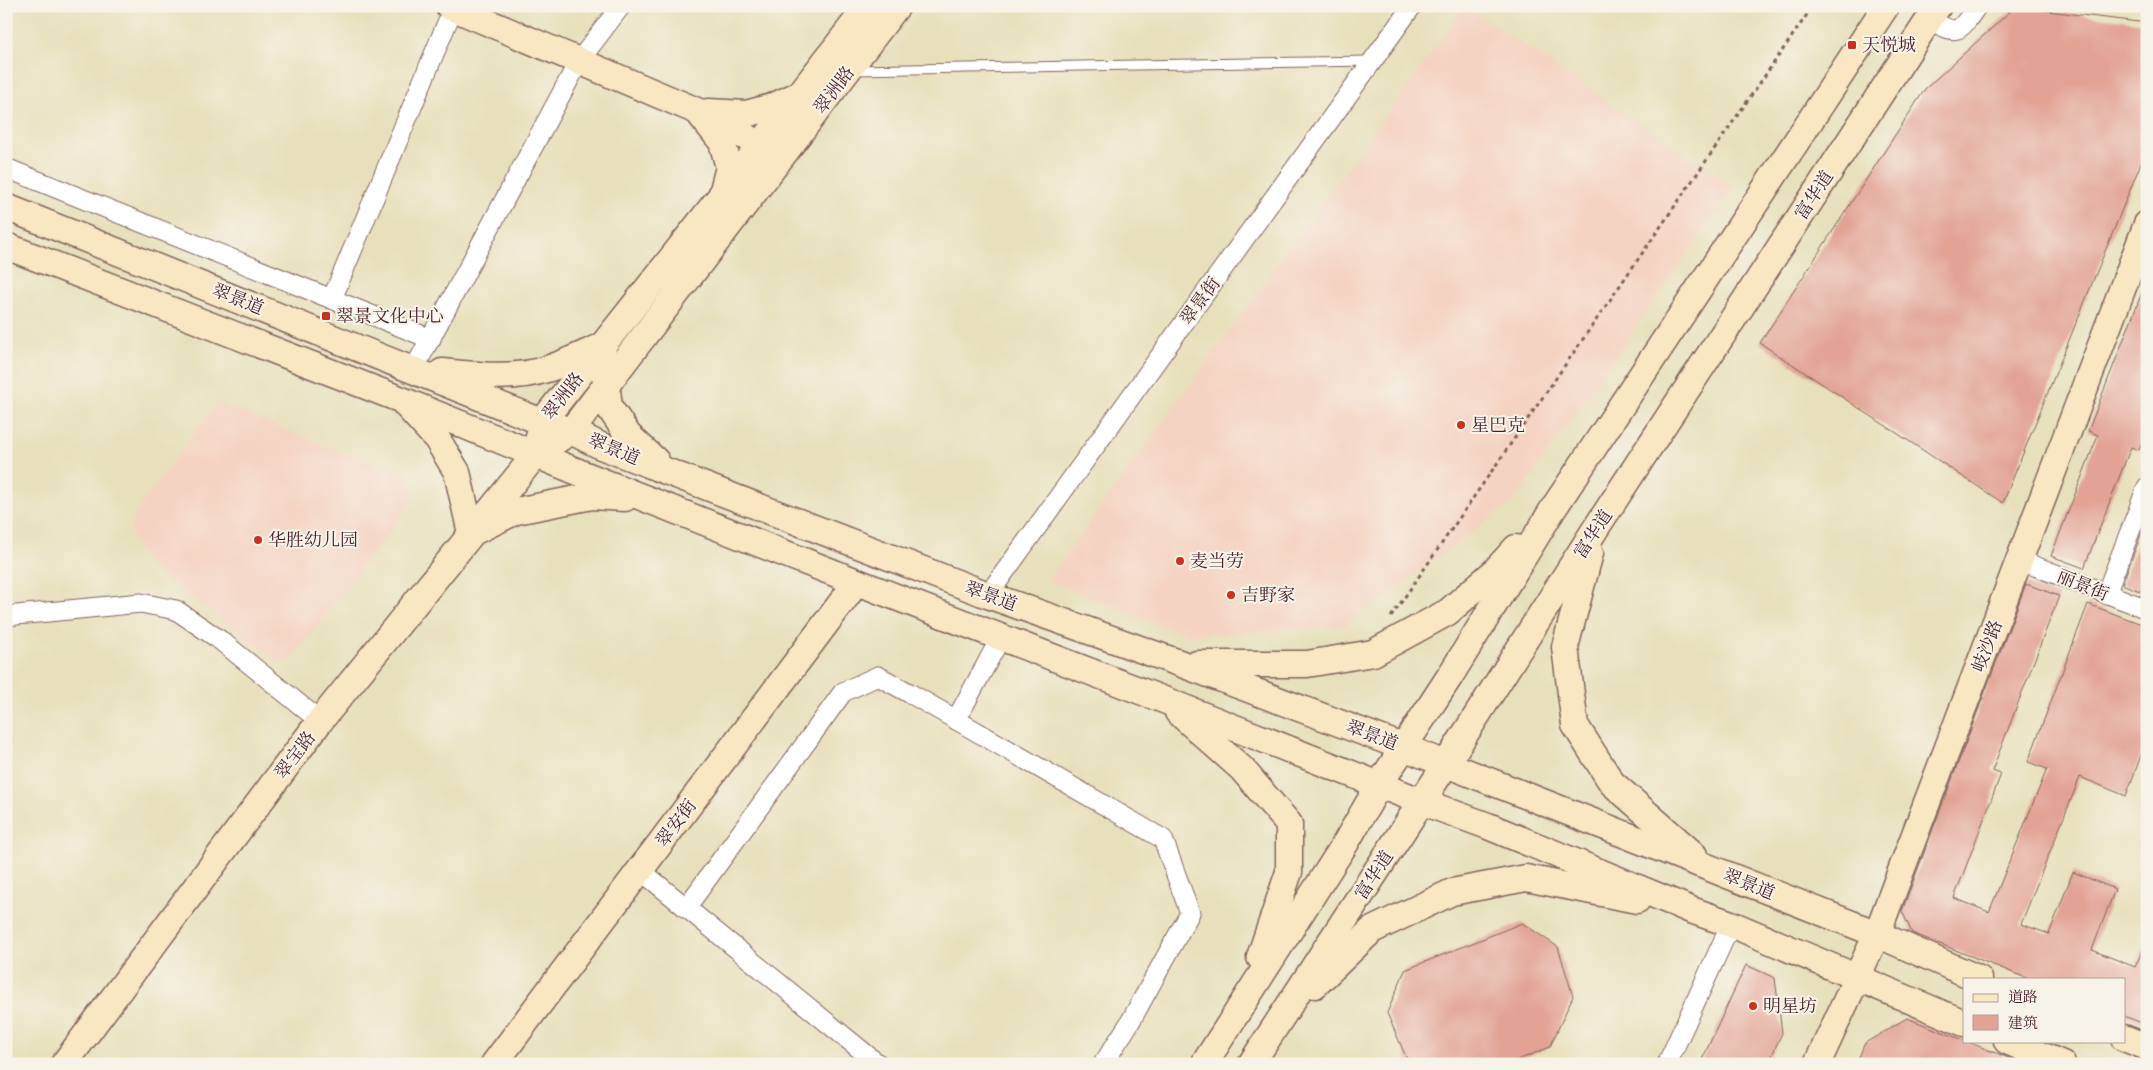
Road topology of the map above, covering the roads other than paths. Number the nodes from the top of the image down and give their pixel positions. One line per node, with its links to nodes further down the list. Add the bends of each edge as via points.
1 (621, 6): 9 (street)
2 (868, 6): 12 (main road, 翠洲路)
3 (897, 6): 11 (main road, 翠洲路)
4 (1412, 6): 10 (street, 翠景街)
5 (1886, 6): 32 (main road)
6 (1977, 6): 8 (street, via 1963,27 1954,30 1945,29)
7 (452, 7): 9 (main road); 20 (street)
8 (1934, 12): 33 (main road, 富华道)
9 (579, 61): 13 (main road); 21 (street)
10 (1372, 61): 11 (lane); 38 (street, 翠景街)
11 (848, 70): 14 (main road, 翠洲路)
12 (802, 92): 13 (main road, via 772,107 746,114); 14 (main road, 翠洲路)
13 (697, 111): 14 (main road); 16 (main road, via 722,142 729,167)
14 (771, 152): 16 (main road, 翠洲路); 24 (main road, 翠洲路)
15 (6, 168): 20 (street)
16 (721, 196): 22 (main road, 翠洲路)
17 (6, 207): 23 (main road, 翠景道)
18 (2147, 224): 35 (main road, 岐沙路)
19 (6, 246): 25 (main road, 翠景道)
20 (332, 299): 21 (street)
21 (431, 339): 23 (street)
22 (602, 346): 23 (main road, via 547,370 521,375); 24 (main road); 26 (main road, 翠洲路)
23 (414, 369): 26 (main road, 翠景道)
24 (605, 387): 27 (main road, 翠洲路); 29 (main road, via 609,407 628,435)
25 (402, 400): 28 (main road, 翠景道); 34 (main road, via 437,439 457,472)
26 (542, 422): 27 (main road, 翠景道); 28 (main road, 翠洲路)
27 (571, 431): 28 (main road, 翠洲路); 29 (main road, 翠景道)
28 (536, 454): 31 (main road, 翠景道); 34 (main road, 翠宝路)
29 (666, 471): 38 (main road, 翠景道)
30 (2147, 487): 37 (street)
31 (648, 499): 34 (main road, via 592,496 551,503 516,511); 36 (main road, 翠景道)
32 (1553, 509): 42 (main road, via 1494,572 1448,612 1373,654 1307,664); 46 (main road)
33 (1596, 528): 47 (main road, 富华道); 50 (main road, via 1565,647 1574,725 1612,783)
34 (471, 533): 45 (main road, 翠宝路)
35 (2020, 560): 37 (street, 丽景街); 55 (main road, 岐沙路)
36 (857, 582): 41 (main road, 翠景道); 51 (main road, 翠安街)
37 (2106, 594): 39 (street, 丽景街)
38 (988, 595): 42 (main road, 翠景道)
39 (2147, 609)
40 (6, 616): 45 (street, via 141,603 176,610 220,640)
41 (1001, 637): 43 (main road, 翠景道); 44 (street)
42 (1182, 664): 46 (main road, 翠景道)
43 (1164, 700): 48 (main road, 翠景道); 58 (main road, via 1242,769 1289,824 1289,872)
44 (956, 720): 52 (street, via 878,676 843,692); 67 (street, via 1164,839 1190,913 1129,1024)
45 (320, 721): 64 (main road, 翠宝路)
46 (1403, 747): 47 (main road, 翠景道); 48 (main road)
47 (1446, 764): 49 (main road, 富华道); 50 (main road, 翠景道)
48 (1379, 786): 49 (main road, 翠景道); 58 (main road)
49 (1420, 802): 53 (main road, 翠景道, via 1488,826); 59 (main road, 富华道)
50 (1710, 868): 55 (main road, 翠景道)
51 (640, 870): 52 (street); 65 (main road, 翠安街)
52 (686, 908): 66 (street)
53 (1690, 910): 54 (main road, 翠景道); 59 (main road, via 1526,878 1452,892 1372,930)
54 (1731, 924): 56 (main road, 翠景道); 70 (street)
55 (1877, 934): 56 (main road, 岐沙路); 57 (main road, 翠景道)
56 (1857, 978): 60 (main road, 翠景道); 71 (main road, 岐沙路)
57 (1977, 978)
58 (1247, 997): 68 (main road)
59 (1282, 1017): 69 (main road, 富华道)
60 (1963, 1024)
61 (2126, 1039): 63 (main road)
62 (2009, 1042): 72 (main road)
63 (2147, 1047)
64 (64, 1064)
65 (494, 1064)
66 (878, 1064)
67 (1103, 1064)
68 (1204, 1064)
69 (1251, 1064)
70 (1667, 1064)
71 (1817, 1064)
72 (2062, 1064)

